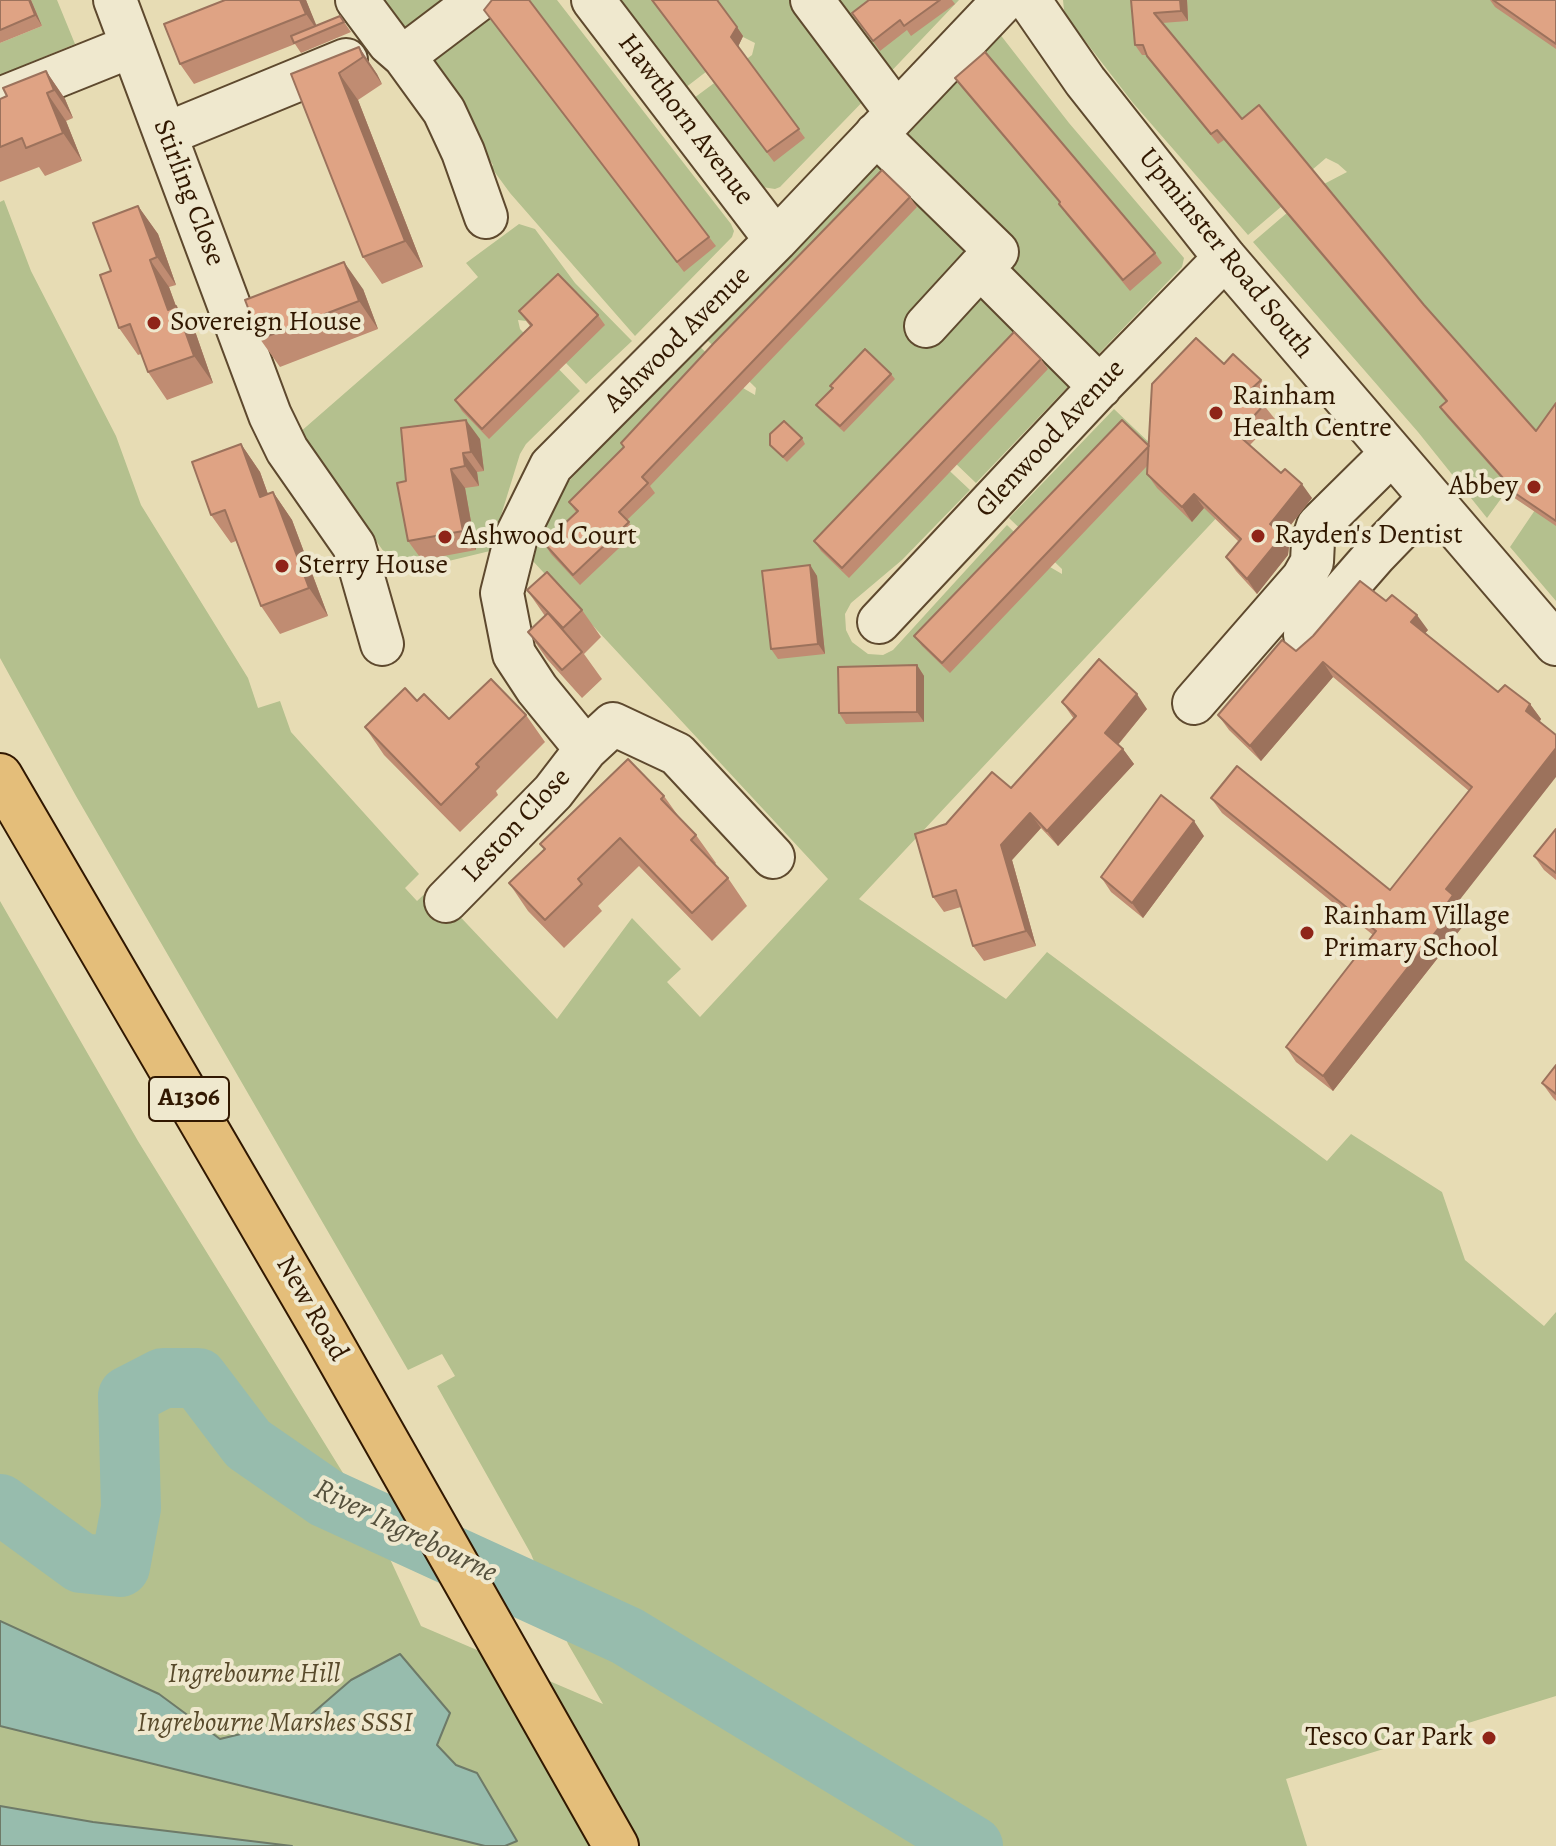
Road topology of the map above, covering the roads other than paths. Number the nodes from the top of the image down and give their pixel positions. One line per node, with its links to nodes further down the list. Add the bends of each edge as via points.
1 (115, 0): 8 (street, Stirling Close)
2 (357, 0): 9 (street)
3 (478, 0): 9 (street)
4 (593, 0): 14 (street, Hawthorn Avenue)
5 (812, 0): 11 (street)
6 (1004, 0): 11 (street, Ashwood Avenue)
7 (1029, 0): 15 (street, Upminster Road South, via 1085,81)
8 (132, 46): 10 (street); 12 (street, Stirling Close)
9 (397, 50): 12 (street); 13 (street, via 444,111)
10 (0, 99)
11 (886, 123): 14 (street, Ashwood Avenue); 16 (street, via 997,252)
12 (166, 134): 23 (street, Stirling Close, via 270,415 287,450 354,546)
13 (486, 217)
14 (776, 240): 26 (street, Ashwood Avenue, via 551,466 516,537 502,593 514,654)
15 (1225, 258): 18 (street, Glenwood Avenue); 19 (street, Upminster Road South)
16 (980, 267): 17 (street); 18 (street)
17 (926, 326)
18 (1100, 387): 21 (street, Glenwood Avenue)
19 (1391, 454): 20 (street, Upminster Road South); 25 (street, via 1318,526 1312,562 1303,578)
20 (1429, 499): 22 (street); 24 (street, Upminster Road South)
21 (879, 622)
22 (1305, 635)
23 (382, 644)
24 (1556, 644)
25 (1194, 703)
26 (578, 738): 28 (street, Leston Close, via 613,724 677,754); 29 (street, Leston Close, via 553,792)
27 (0, 776): 30 (main road, New Road / A1306)
28 (773, 857)
29 (446, 901)
30 (616, 1846)

